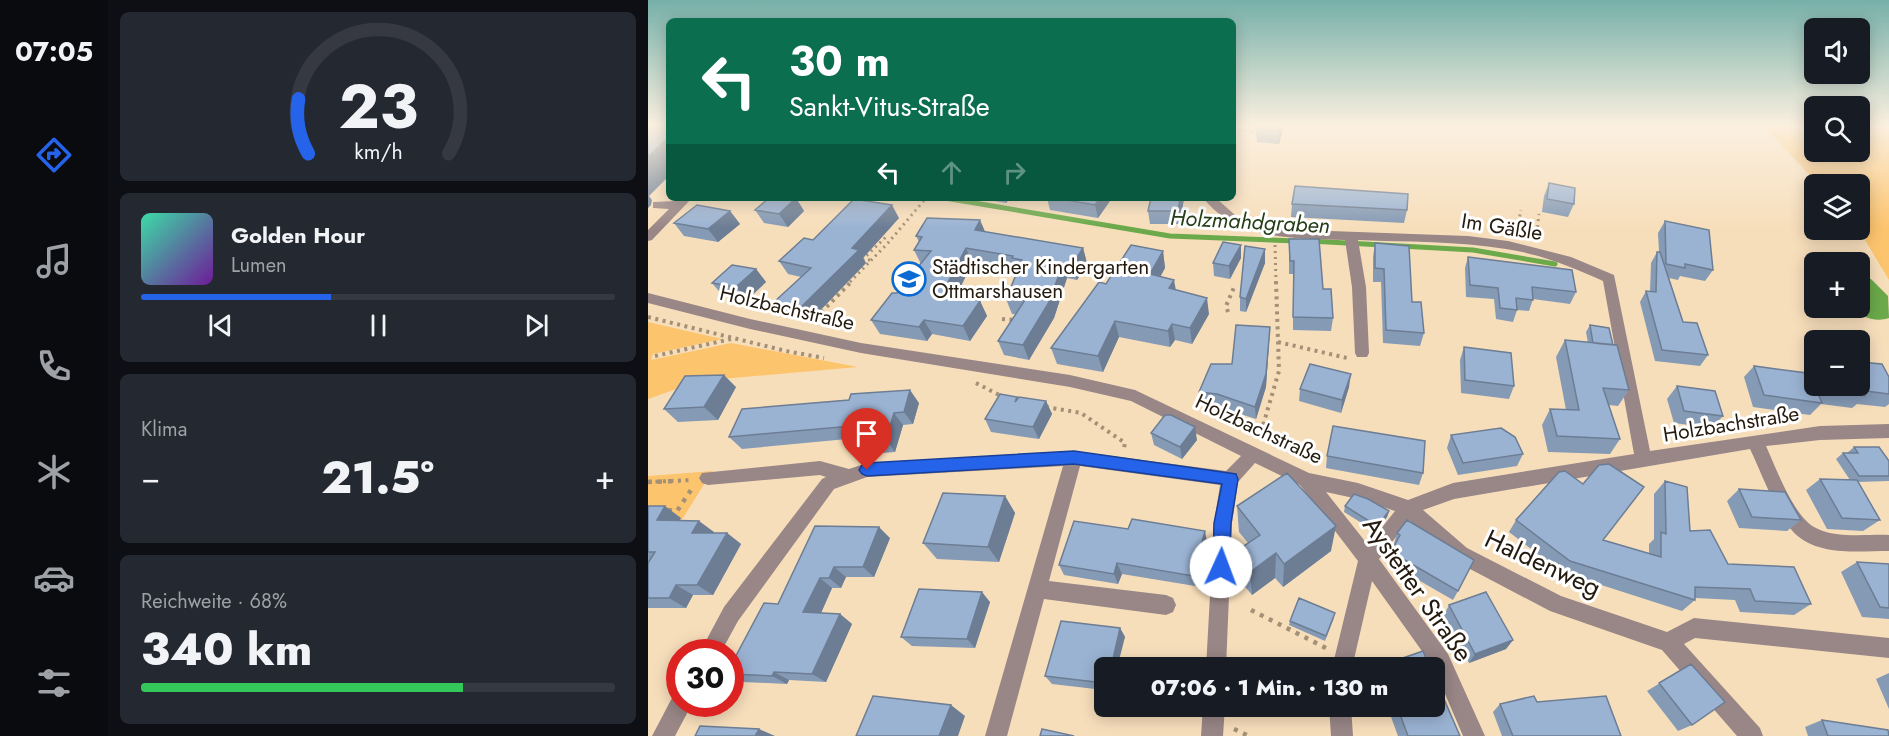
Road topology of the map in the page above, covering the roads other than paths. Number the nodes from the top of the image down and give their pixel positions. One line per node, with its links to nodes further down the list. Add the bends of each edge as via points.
1 (1212, 201): 4 (street, Im Gäßle, via 1231,218 1274,233)
2 (682, 202): 3 (street); 5 (street)
3 (657, 205)
4 (1351, 236): 7 (street, via 1359,287); 12 (street, Im Gäßle, via 1468,240 1513,247 1566,260 1609,278)
5 (648, 237)
6 (648, 298): 10 (street, Holzbachstraße, via 800,334 1135,396)
7 (1362, 353)
8 (1889, 430): 9 (street, Holzbachstraße)
9 (1755, 441): 12 (street, Holzbachstraße); 18 (street, via 1794,520 1806,532 1827,540)
10 (1254, 453): 15 (street); 16 (street, Holzbachstraße)
11 (1074, 458): 13 (street, via 867,470); 15 (street); 20 (street)
12 (1644, 461): 17 (street, Holzbachstraße, via 1453,491)
13 (848, 476): 14 (street, via 820,468); 22 (street, via 828,484 731,614)
14 (708, 478)
15 (1230, 479): 25 (street, via 1222,523)
16 (1306, 480): 17 (street, Holzbachstraße, via 1358,491); 19 (street, Aystetter Straße)
17 (1408, 508): 19 (street); 23 (street, Haldenweg, via 1460,554 1557,604)
18 (1889, 543)
19 (1368, 559): 26 (street); 34 (street, Aystetter Straße, via 1441,661)
20 (1038, 589): 21 (street); 31 (street)
21 (1166, 605)
22 (717, 639)
23 (1668, 642): 24 (street, via 1694,628); 35 (street, Haldenweg)
24 (1889, 648)
25 (1217, 657)
26 (1345, 657)
27 (674, 717): 30 (street)
28 (1213, 717): 32 (street)
29 (1341, 717): 33 (street)
30 (663, 736)
31 (996, 736)
32 (1212, 736)
33 (1342, 736)
34 (1474, 736)
35 (1752, 736)

